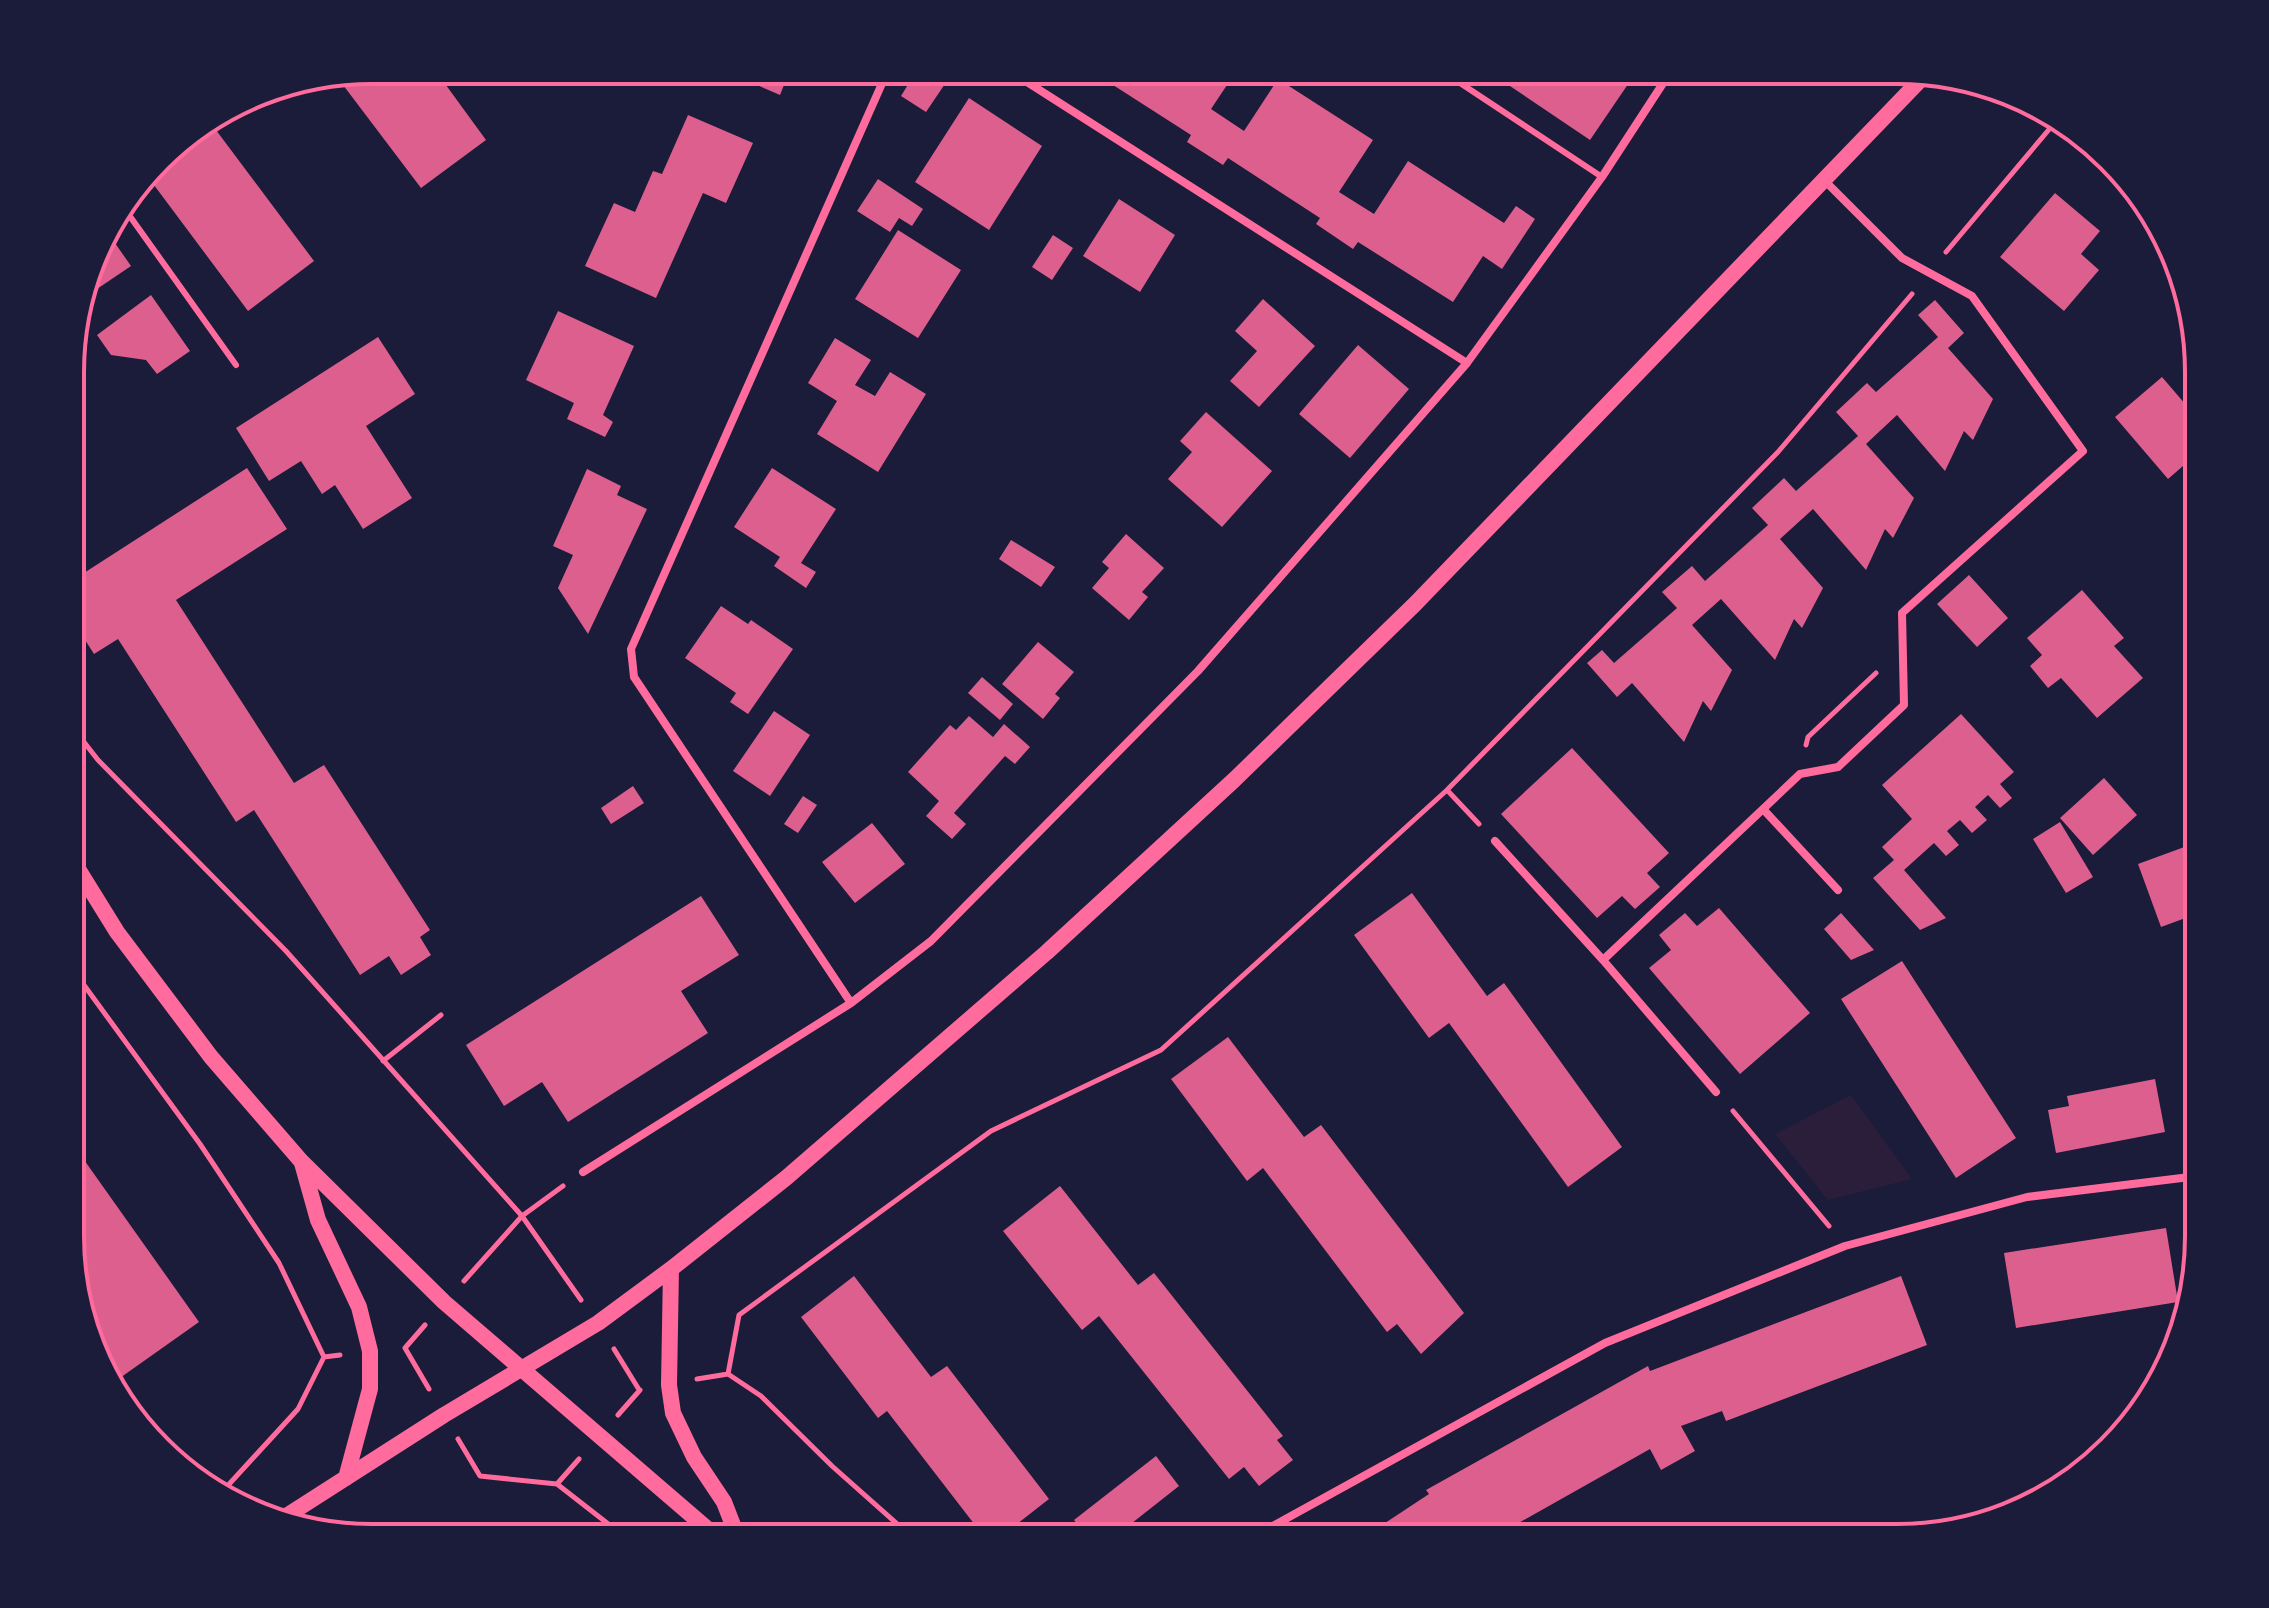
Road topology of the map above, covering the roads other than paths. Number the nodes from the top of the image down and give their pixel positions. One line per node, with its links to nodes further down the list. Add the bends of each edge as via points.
1 (882, 84): 16 (street, via 631,649 634,677)
2 (1030, 84): 9 (street)
3 (1462, 84): 6 (lane)
4 (1663, 84): 6 (street)
5 (1915, 85): 7 (main road)
6 (1602, 177): 9 (street)
7 (1823, 179): 11 (street, via 1902,258 1972,296 2083,451 1902,613 1904,705 1838,767 1800,774); 21 (main road, via 1415,604 1234,780 1047,952 786,1178)
8 (130, 217): 10 (lane)
9 (1467, 363): 16 (street, via 1198,671 931,941)
10 (236, 365)
11 (1763, 809): 14 (street); 15 (street)
12 (1495, 841): 15 (street)
13 (84, 879): 18 (main road, via 117,932 211,1057)
14 (1838, 890)
15 (1603, 960): 17 (street)
16 (851, 1003): 19 (street)
17 (1716, 1092)
18 (301, 1161): 22 (main road); 23 (main road, via 318,1220 359,1307 370,1351 370,1389)
19 (583, 1172)
20 (2185, 1178): 27 (street, via 2027,1197 1845,1246 1605,1343)
21 (671, 1269): 22 (main road, via 598,1323); 26 (main road, via 673,1413)
22 (519, 1368): 23 (main road); 25 (main road)
23 (346, 1478): 24 (main road)
24 (292, 1513)
25 (702, 1524)
26 (733, 1524)
27 (1276, 1524)

